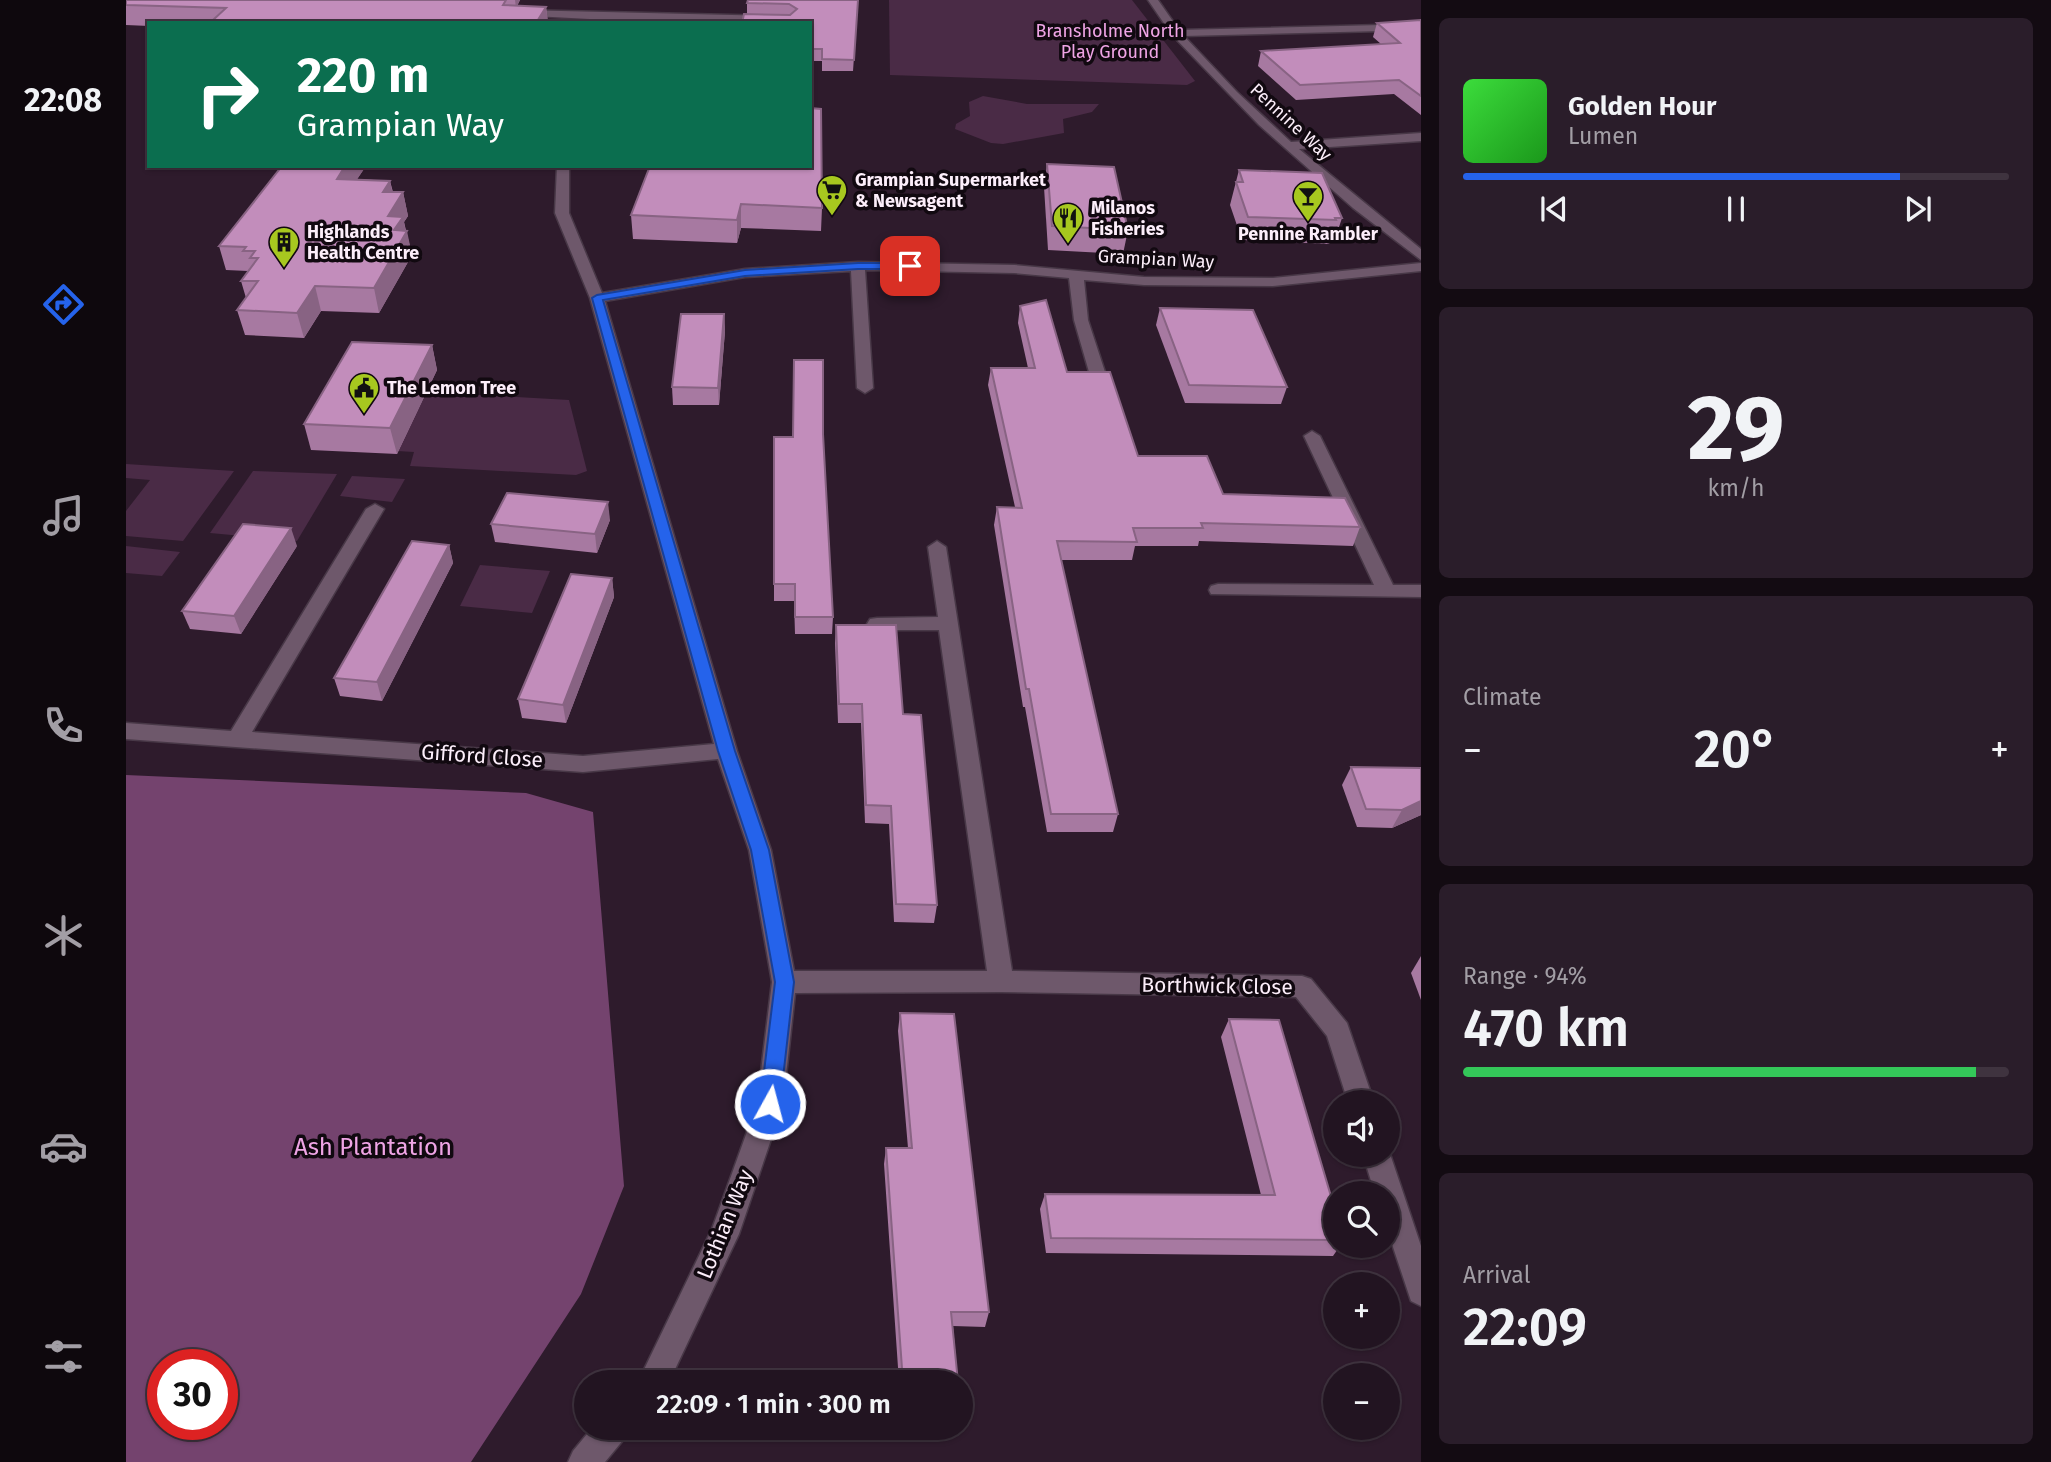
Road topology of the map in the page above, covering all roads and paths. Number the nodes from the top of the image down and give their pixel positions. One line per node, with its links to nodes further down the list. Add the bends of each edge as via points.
1 (1153, 0): 6 (street, Pennine Way)
2 (506, 12): 3 (street)
3 (598, 16): 4 (street)
4 (777, 19)
5 (1421, 27): 6 (street)
6 (1176, 33): 8 (street, Pennine Way)
7 (1421, 137): 8 (street)
8 (1290, 146): 10 (street, Pennine Way)
9 (563, 168): 14 (street, Lothian Way, via 562,213)
10 (1421, 256)
11 (858, 266): 13 (street, Grampian Way); 14 (street, Grampian Way, via 745,273); 16 (street)
12 (1421, 267): 13 (street, Grampian Way, via 1273,282 1144,281)
13 (1076, 274): 15 (street, via 1081,320)
14 (597, 298): 27 (street, Lothian Way)
15 (1097, 372)
16 (865, 388)
17 (1312, 436): 21 (street)
18 (375, 509): 26 (street)
19 (937, 547): 24 (street)
20 (1218, 590): 21 (street)
21 (1387, 592): 22 (street)
22 (1421, 592)
23 (877, 624): 24 (street)
24 (947, 624): 28 (street)
25 (126, 731): 26 (street, Gifford Close)
26 (237, 739): 27 (street, Gifford Close, via 583,764)
27 (726, 751): 29 (street, Lothian Way, via 760,850)
28 (1001, 981): 29 (street, Borthwick Close); 30 (street, Borthwick Close, via 1302,986 1338,1031)
29 (784, 982): 33 (street, Lothian Way, via 770,1104 725,1234)
30 (1357, 1090)
31 (1381, 1167): 32 (street)
32 (1421, 1291)
33 (659, 1370)
34 (603, 1440): 35 (street)
35 (584, 1462)

